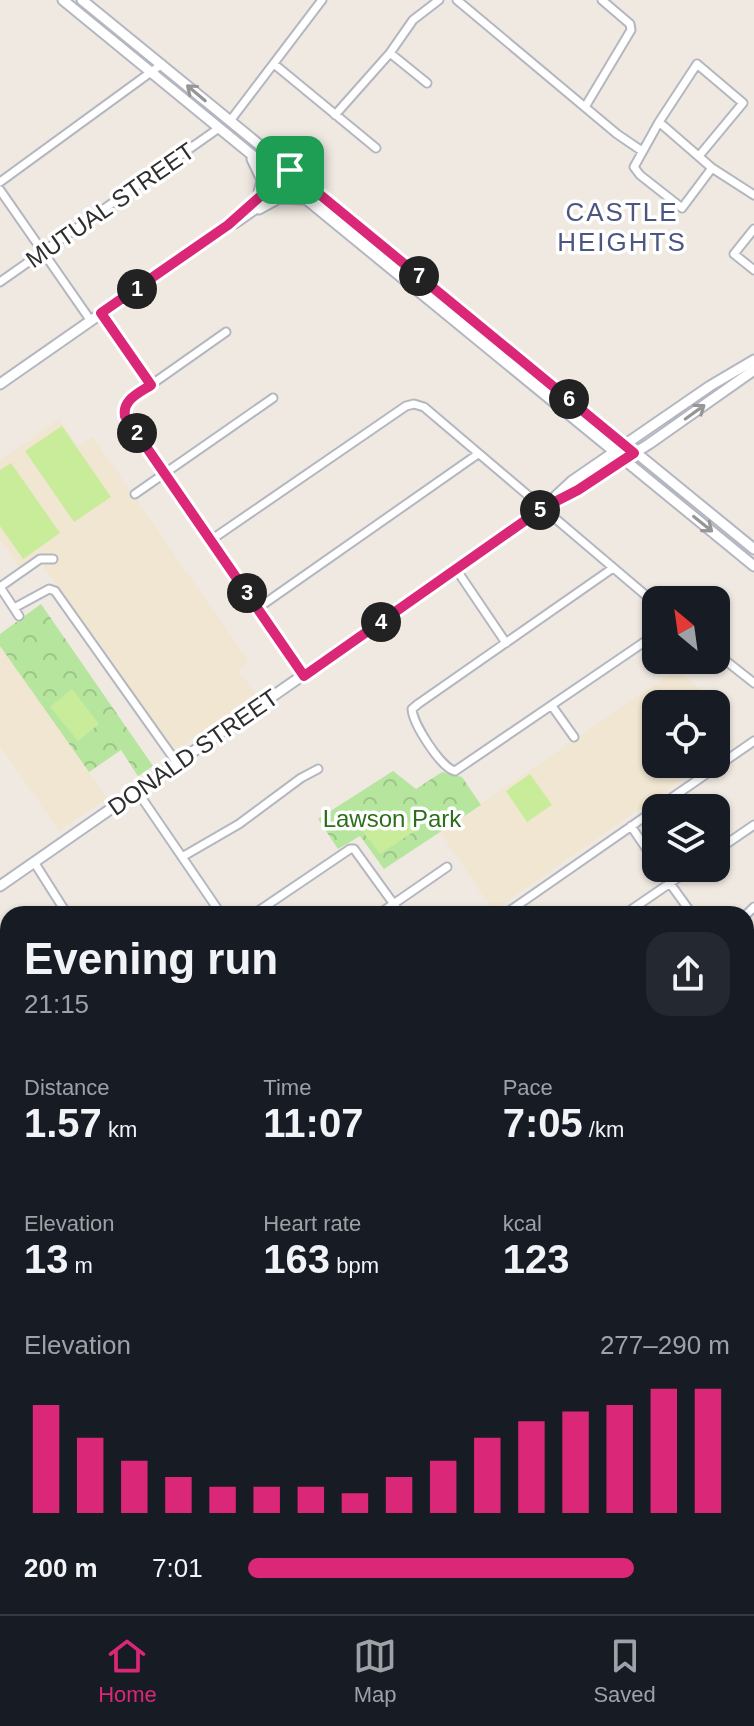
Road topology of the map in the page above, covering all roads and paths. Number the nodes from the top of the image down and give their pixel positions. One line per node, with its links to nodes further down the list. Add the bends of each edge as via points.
1 (63, 0): 10 (main road)
2 (82, 0): 8 (main road)
3 (322, 0): 9 (street)
4 (439, 0): 7 (street, via 413,20)
5 (457, 0): 12 (street)
6 (602, 0): 12 (street, via 630,24 629,38)
7 (390, 53): 11 (street); 13 (street)
8 (162, 64): 10 (street); 14 (main road, one-way to 8)
9 (274, 64): 13 (street); 14 (street)
10 (152, 72): 16 (main road); 24 (street)
11 (427, 83)
12 (585, 107): 18 (street)
13 (335, 115): 17 (street)
14 (230, 121): 22 (main road)
15 (659, 122): 18 (street); 20 (street); 20 (street, via 697,64 743,103)
16 (219, 128): 19 (main road); 32 (street, MUTUAL STREET)
17 (376, 148)
18 (642, 151): 21 (street, via 636,171 682,208)
19 (249, 153): 23 (main road); 28 (main road, via 262,180)
20 (699, 156): 21 (street)
21 (712, 168): 26 (street)
22 (290, 170): 23 (main road); 43 (main road)
23 (282, 179): 27 (main road); 28 (main road); 29 (main road)
24 (0, 182)
25 (0, 190): 32 (street)
26 (753, 193)
27 (306, 199): 29 (main road, via 275,199); 44 (main road)
28 (256, 201): 30 (main road)
29 (252, 212): 30 (main road)
30 (228, 225): 35 (main road)
31 (754, 229): 33 (street, via 734,254)
32 (43, 251): 34 (street, MUTUAL STREET); 36 (street)
33 (754, 270)
34 (0, 282)
35 (101, 313): 36 (main road); 41 (street)
36 (91, 321): 40 (main road)
37 (226, 332): 41 (street)
38 (754, 360): 43 (main road, DONALD STREET)
39 (754, 370): 45 (main road, DONALD STREET, one-way to 39)
40 (0, 384)
41 (151, 385): 48 (street, via 125,405 125,416)
42 (273, 398): 48 (street)
43 (626, 445): 44 (main road, DONALD STREET); 45 (main road)
44 (616, 452): 47 (main road); 50 (main road, DONALD STREET)
45 (634, 453): 47 (main road, DONALD STREET); 52 (main road)
46 (478, 454): 50 (street); 51 (street, via 424,407 406,406); 60 (street)
47 (625, 459): 50 (main road, DONALD STREET); 54 (main road, one-way to 54)
48 (165, 472): 49 (street); 51 (street)
49 (135, 494)
50 (543, 508): 55 (street); 56 (main road, DONALD STREET)
51 (211, 540): 60 (street)
52 (754, 549)
53 (53, 559): 57 (street, via 40,559)
54 (754, 566)
55 (613, 568): 58 (street); 62 (street)
56 (456, 569): 62 (street); 65 (main road, DONALD STREET)
57 (0, 587): 59 (street)
58 (642, 592)
59 (14, 608): 61 (street); 70 (street, via 49,589 55,591)
60 (258, 608): 65 (street)
61 (19, 616)
62 (506, 643): 67 (street, via 412,709 415,724 446,768 455,771)
63 (642, 644): 67 (street)
64 (730, 664): 66 (street)
65 (304, 676): 70 (main road, DONALD STREET)
66 (754, 683)
67 (552, 706): 68 (street)
68 (574, 737)
69 (754, 741): 73 (street)
70 (177, 763): 72 (main road, DONALD STREET)
71 (318, 769): 79 (street)
72 (137, 791): 79 (street); 80 (main road, DONALD STREET)
73 (677, 794)
74 (642, 818): 76 (street)
75 (754, 825): 77 (street)
76 (631, 826): 78 (street); 90 (street)
77 (730, 841)
78 (642, 842)
79 (182, 857): 86 (street)
80 (34, 862): 83 (main road, DONALD STREET); 85 (street)
81 (447, 867): 84 (street)
82 (670, 883): 91 (street); 92 (street)
83 (0, 886)
84 (394, 903): 87 (street, via 350,849); 88 (street); 89 (street)
85 (62, 906)
86 (216, 906)
87 (266, 906)
88 (390, 906)
89 (396, 906)
90 (516, 906)
91 (637, 906)
92 (686, 906)

